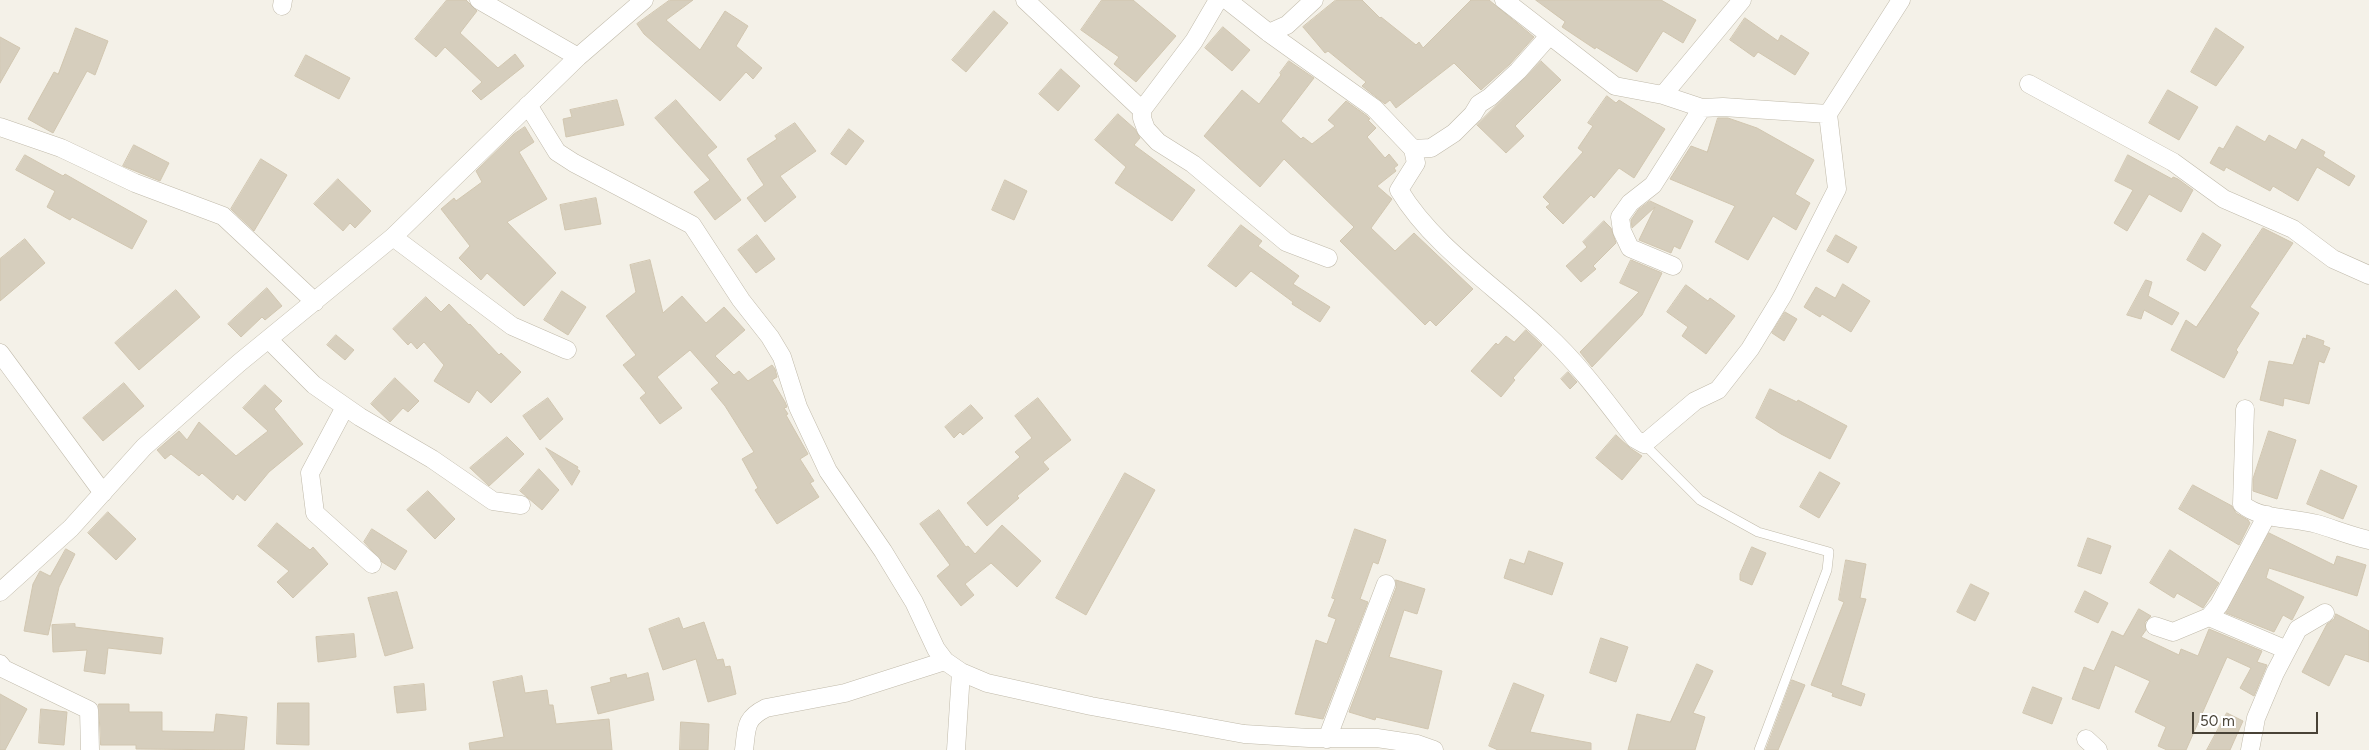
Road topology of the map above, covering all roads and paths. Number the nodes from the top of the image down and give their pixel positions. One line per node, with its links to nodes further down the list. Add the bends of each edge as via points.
1 (479, 0): 12 (street)
2 (644, 0): 12 (street)
3 (1025, 0): 17 (street)
4 (1218, 0): 17 (street, via 1194,41)
5 (1227, 0): 10 (street)
6 (1314, 0): 10 (street, via 1287,25)
7 (1504, 0): 11 (street)
8 (1742, 0): 14 (street)
9 (1901, 0): 18 (street)
10 (1269, 33): 20 (street, via 1374,108)
11 (1549, 36): 14 (street, via 1615,86); 20 (street, via 1454,133 1431,148)
12 (578, 57): 15 (street)
13 (2029, 84): 24 (street, via 2173,162 2224,199 2293,229 2333,259)
14 (1663, 95): 16 (street)
15 (528, 105): 21 (street); 43 (street, via 557,152 692,225 741,300 770,336 782,357 798,408 828,471 883,551)
16 (1702, 108): 18 (street, via 1724,106); 23 (street, via 1653,185 1630,203 1620,217 1630,248)
17 (1142, 110): 22 (street, via 1146,129 1158,142 1193,164 1286,242)
18 (1828, 114): 31 (street, via 1837,189 1783,295 1750,350 1718,390 1695,402)
19 (0, 127): 25 (street, via 61,148 135,182 223,216)
20 (1413, 149): 31 (street, via 1416,163 1399,190 1411,211 1472,270 1547,334 1589,379 1635,439)
21 (393, 237): 25 (street); 27 (street, via 512,326)
22 (1328, 258)
23 (1672, 266)
24 (2369, 275)
25 (315, 302): 26 (street)
26 (269, 340): 29 (street, via 314,385); 32 (street, via 144,447)
27 (567, 350)
28 (0, 354): 32 (street)
29 (345, 407): 33 (street, via 432,459 493,501); 36 (street, via 310,473 315,512)
30 (2245, 409): 34 (street, via 2242,504)
31 (1644, 444): 52 (lane, via 1700,500 1758,532 1828,552 1827,570)
32 (103, 493): 38 (street, via 71,528)
33 (521, 504)
34 (2267, 515): 35 (street, via 2316,524); 40 (street, via 2219,605)
35 (2369, 540)
36 (372, 564)
37 (1386, 584): 46 (street)
38 (0, 592)
39 (2325, 613): 42 (street, via 2298,629)
40 (2209, 617): 41 (street, via 2173,632); 42 (street)
41 (2155, 626)
42 (2287, 650): 53 (street, via 2256,718)
43 (945, 661): 45 (street); 48 (street, via 845,693 766,708 748,721)
44 (0, 664): 47 (street, via 4,669 89,710)
45 (961, 672): 46 (street, via 987,683 1120,712 1244,734); 49 (street)
46 (1327, 739): 50 (street); 51 (street, via 1378,738)
47 (90, 750)
48 (744, 750)
49 (956, 750)
50 (1343, 750)
51 (1434, 750)
52 (1759, 750)
53 (2250, 750)

